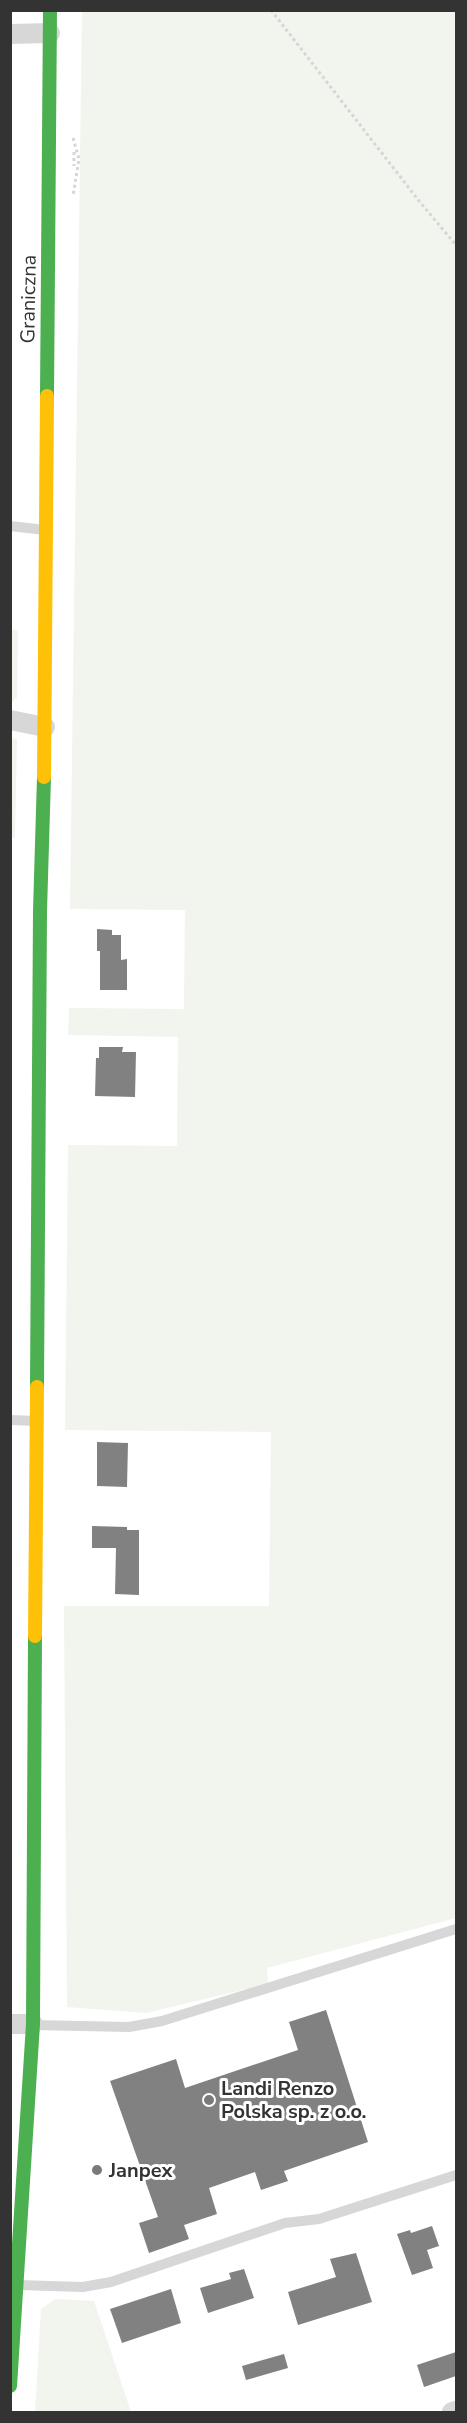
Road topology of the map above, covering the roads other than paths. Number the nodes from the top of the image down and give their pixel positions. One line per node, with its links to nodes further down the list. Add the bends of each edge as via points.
1 (50, 10): 2 (street, Graniczna)
2 (50, 33): 3 (street); 5 (street, Graniczna)
3 (10, 34)
4 (10, 526): 5 (lane)
5 (45, 530): 7 (street, Graniczna)
6 (10, 720): 7 (street)
7 (45, 727): 9 (street, Graniczna)
8 (10, 1420): 9 (lane)
9 (36, 1421): 12 (street, Graniczna)
10 (456, 1929): 12 (lane, via 162,2021 129,2027)
11 (10, 2024): 12 (street)
12 (33, 2025): 14 (street, Graniczna)
13 (456, 2175): 14 (lane, via 319,2219 285,2223 111,2282 83,2287)
14 (16, 2285): 15 (street, Graniczna)
15 (10, 2386)
16 (456, 2411): 17 (street)
17 (452, 2412)

